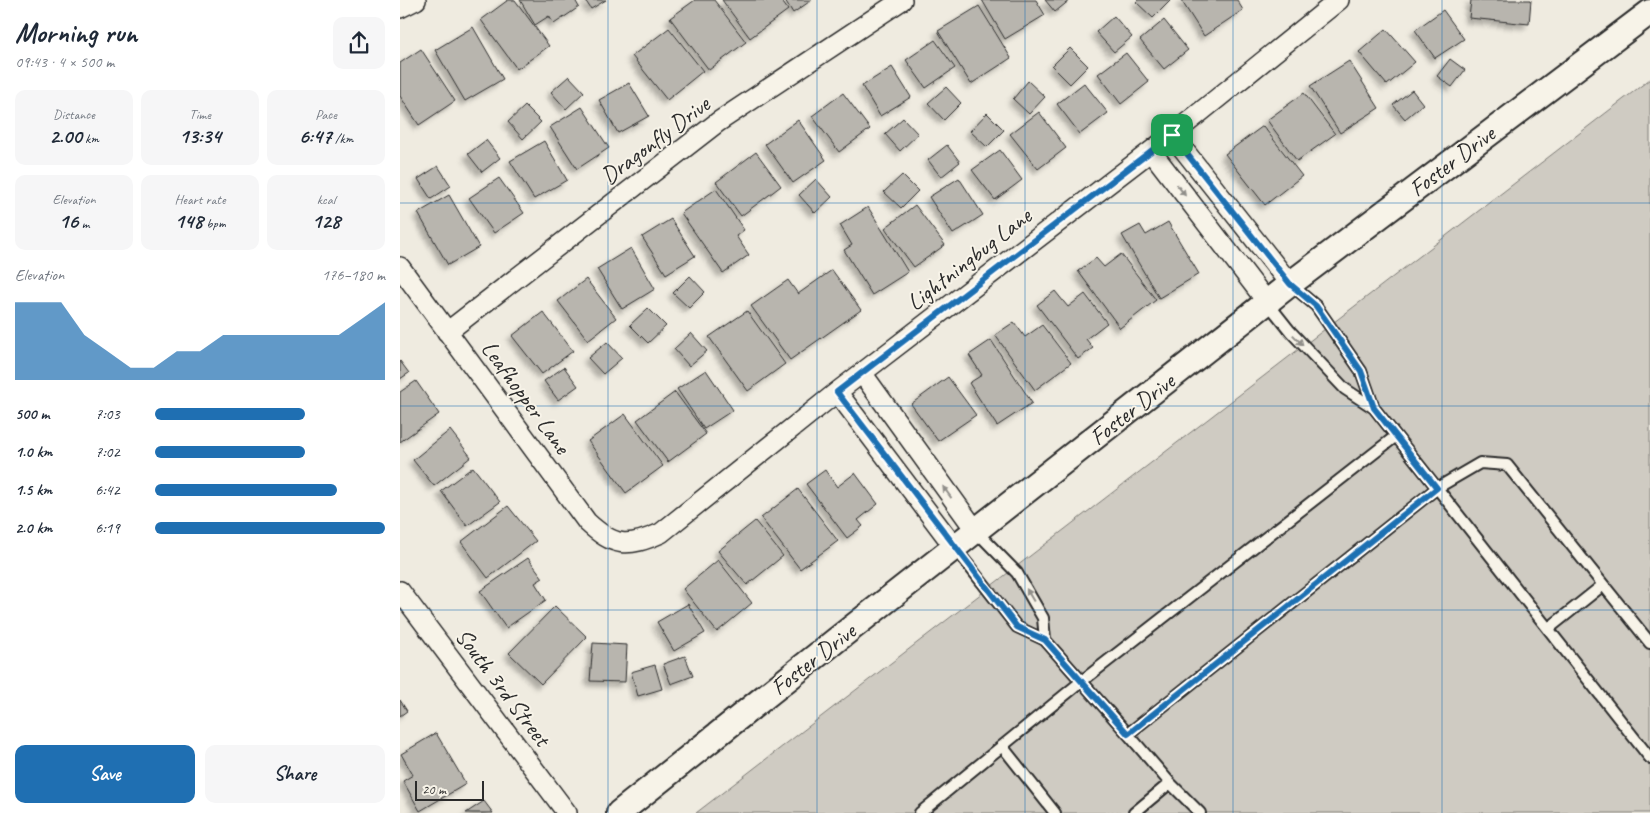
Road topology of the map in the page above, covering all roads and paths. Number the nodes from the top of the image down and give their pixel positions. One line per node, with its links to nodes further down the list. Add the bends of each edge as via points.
1 (416, 0): 4 (street)
2 (902, 0): 11 (street, Dragonfly Drive, via 718,122)
3 (1340, 0): 6 (street, Lightningbug Lane)
4 (400, 8)
5 (1650, 12): 9 (street, Foster Drive)
6 (1172, 135): 7 (street, Lightningbug Lane); 9 (street)
7 (1151, 151): 10 (street, one-way to 10); 12 (street, Lightningbug Lane)
8 (400, 267): 11 (street, Leafhopper Lane)
9 (1290, 284): 10 (street, Foster Drive); 14 (lane, via 1316,306 1361,371)
10 (1267, 302): 14 (lane, one-way to 14, via 1345,389); 17 (street, Foster Drive)
11 (447, 332): 18 (street, Leafhopper Lane, via 587,522 603,536)
12 (862, 373): 13 (street, Lightningbug Lane); 17 (street, one-way to 12)
13 (837, 392): 18 (street, Lightningbug Lane, via 661,533 642,542); 19 (street)
14 (1374, 408): 15 (lane)
15 (1396, 436): 16 (lane); 25 (lane)
16 (1437, 488): 20 (lane, via 1480,463 1507,465); 22 (lane); 26 (lane)
17 (976, 531): 19 (street, Foster Drive); 23 (lane, one-way to 17, via 1043,618 1017,573)
18 (623, 544)
19 (955, 548): 23 (lane, via 1017,627); 31 (street, Foster Drive)
20 (1603, 585): 22 (lane); 24 (lane)
21 (400, 591): 30 (street, South 3rd Street)
22 (1548, 629): 28 (lane)
23 (1045, 640): 25 (lane)
24 (1650, 644)
25 (1082, 681): 26 (lane); 27 (lane)
26 (1128, 734): 29 (lane)
27 (1002, 746): 32 (lane); 33 (lane)
28 (1650, 758)
29 (1170, 783): 34 (lane); 35 (lane)
30 (567, 813)
31 (619, 813)
32 (920, 813)
33 (1055, 813)
34 (1134, 813)
35 (1200, 813)

